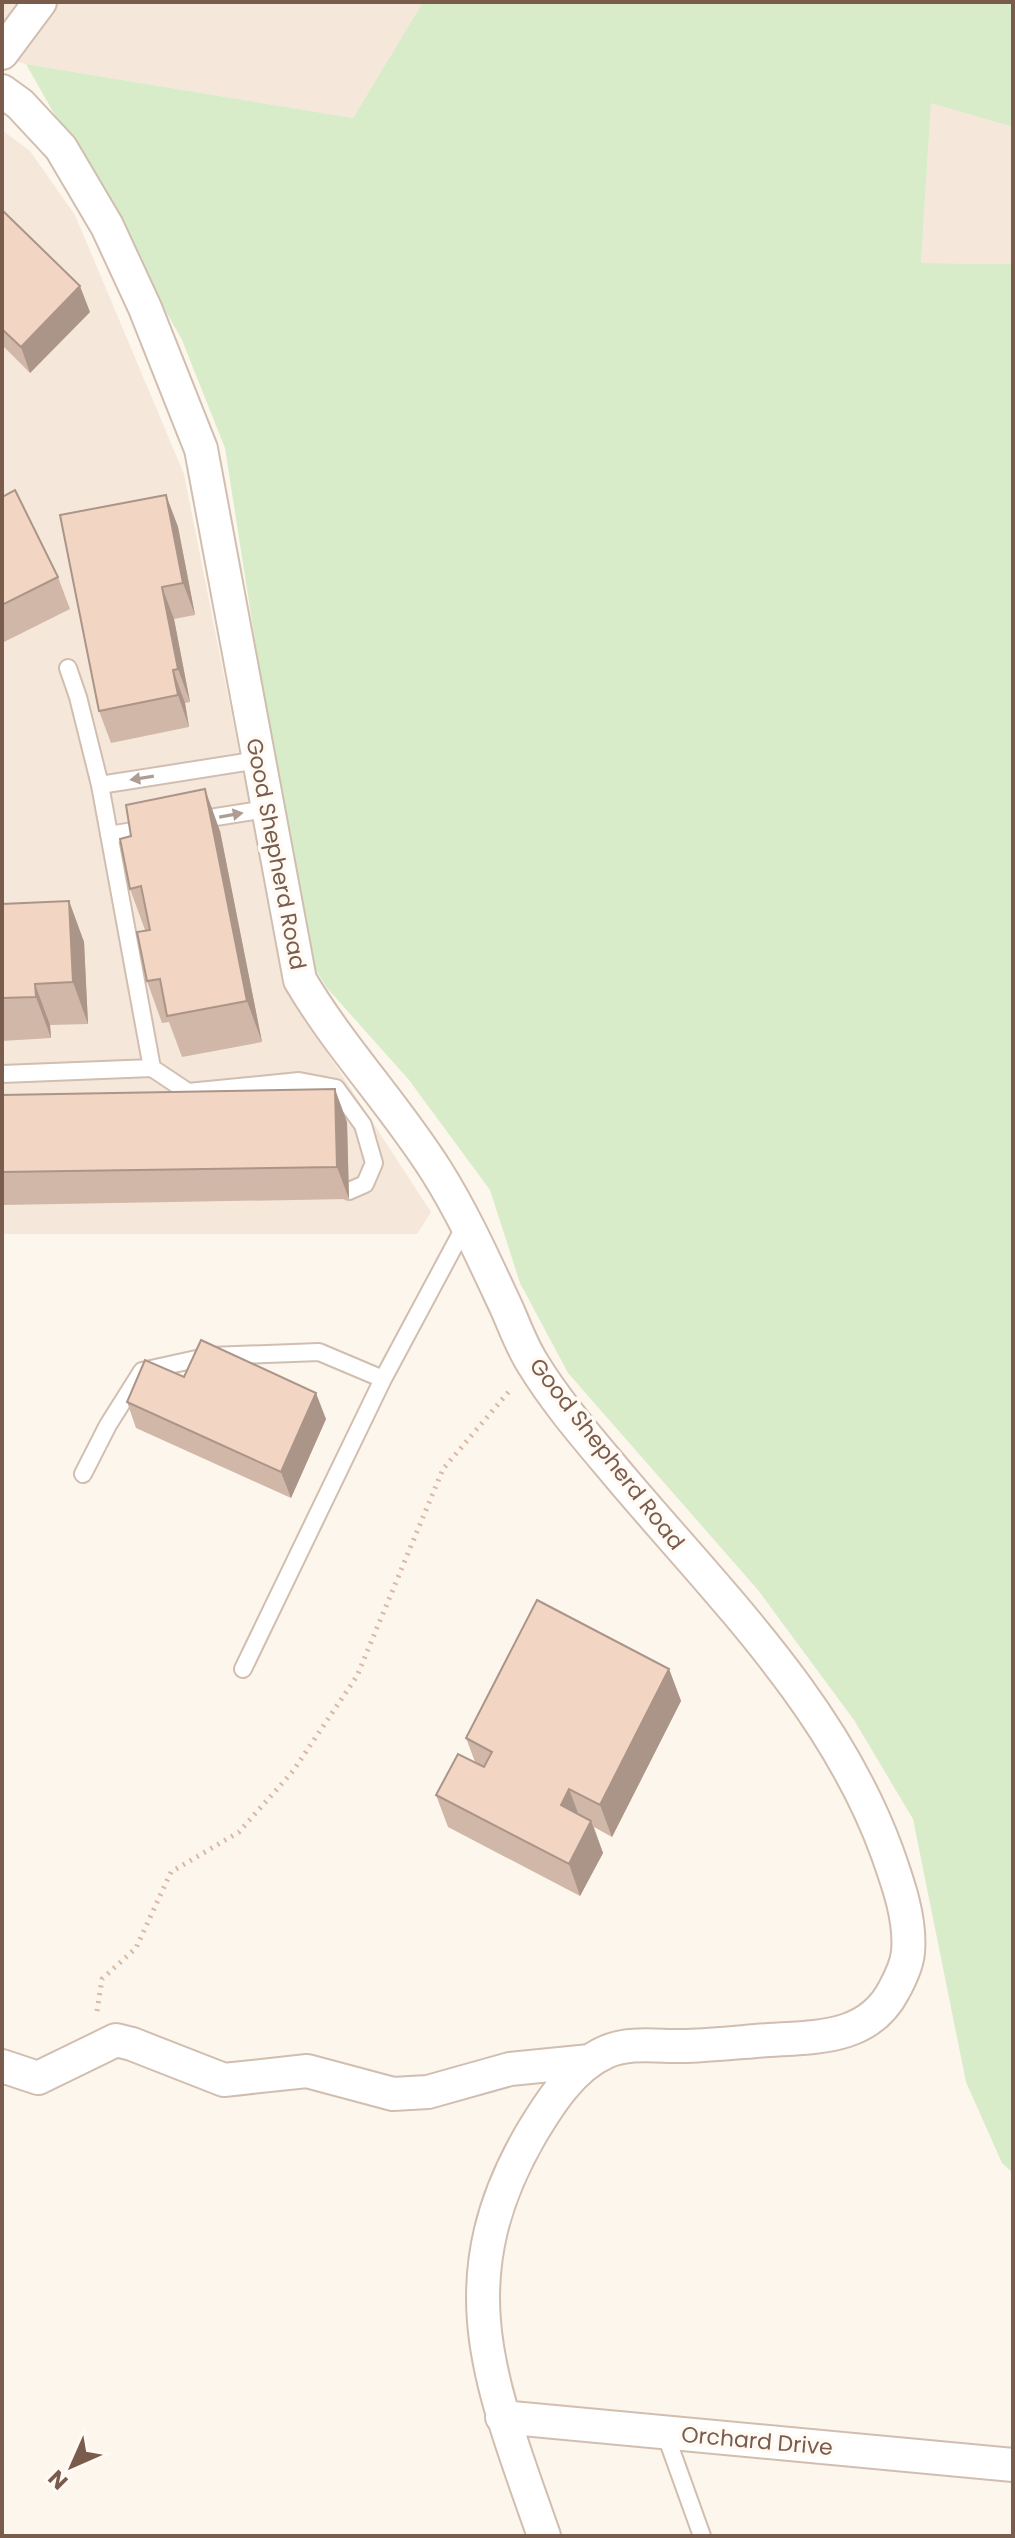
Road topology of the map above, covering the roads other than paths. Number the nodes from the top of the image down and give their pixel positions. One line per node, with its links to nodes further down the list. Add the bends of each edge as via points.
1 (40, 2): 2 (street)
2 (2, 53)
3 (2, 91): 5 (street, Good Shepherd Road, via 61,148 107,226 201,449)
4 (68, 668): 6 (lane)
5 (258, 760): 6 (lane, one-way to 6); 7 (street, Good Shepherd Road)
6 (100, 785): 8 (lane)
7 (266, 809): 8 (lane, one-way to 7); 12 (street, Good Shepherd Road, via 300,980 408,1129)
8 (109, 835): 9 (lane)
9 (152, 1068): 10 (lane); 11 (lane, via 188,1092 299,1081 336,1088 363,1125 374,1163 365,1184)
10 (2, 1074)
11 (349, 1191)
12 (466, 1223): 13 (lane); 16 (street, Good Shepherd Road, via 532,1363 820,1718 879,1832 906,1921 908,1954 889,2001 872,2020 848,2032 715,2044 631,2045)
13 (383, 1379): 14 (lane, via 319,1352 210,1356 142,1371); 15 (lane)
14 (83, 1474)
15 (243, 1669)
16 (590, 2061): 17 (street, via 510,2069 428,2092 393,2094 307,2071 224,2080 116,2040 38,2078); 18 (street, Good Shepherd Road, via 538,2122 510,2172 491,2228 481,2295)
17 (2, 2066)
18 (502, 2417): 19 (street, Orchard Drive); 21 (street, Good Shepherd Road)
19 (665, 2433): 20 (street, Orchard Drive); 22 (lane)
20 (1013, 2465)
21 (544, 2536)
22 (702, 2536)

